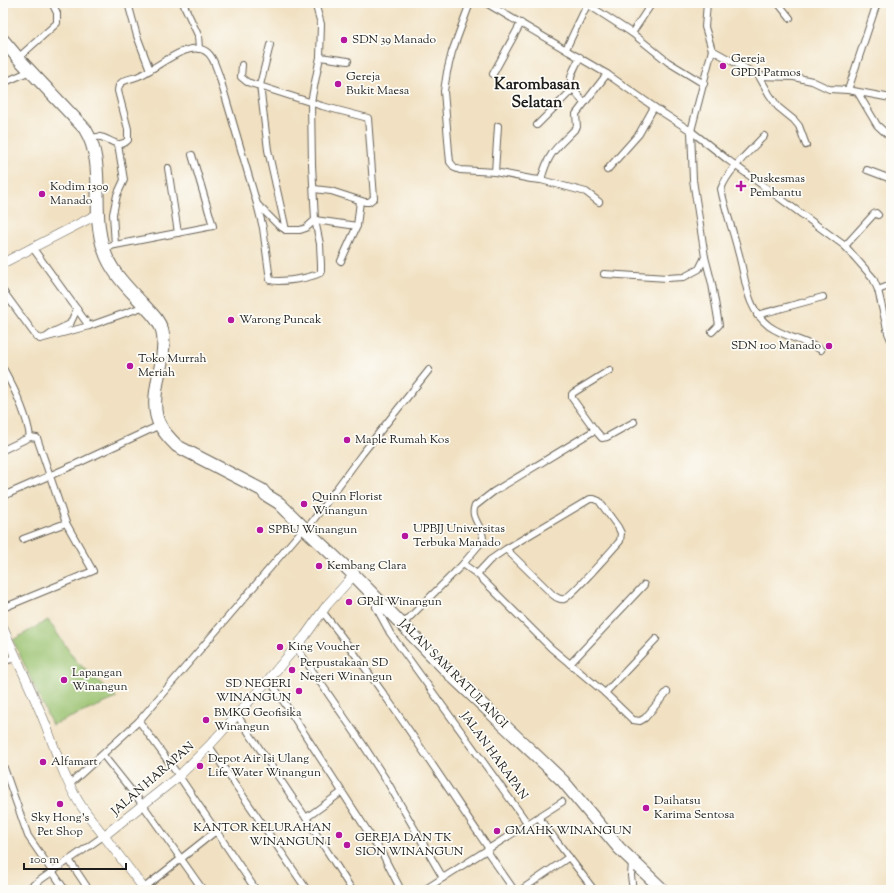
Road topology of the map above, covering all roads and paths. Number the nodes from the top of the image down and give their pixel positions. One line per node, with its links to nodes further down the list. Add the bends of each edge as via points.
1 (52, 3): 22 (street, via 57,13 57,23)
2 (128, 3): 25 (street)
3 (183, 3): 17 (street, via 198,35)
4 (315, 3): 20 (street, via 321,24)
5 (470, 3): 53 (street, via 452,52 444,91 450,162 455,168 468,171)
6 (486, 3): 13 (street)
7 (652, 3): 14 (street)
8 (707, 3): 19 (street, via 705,27)
9 (778, 3): 12 (street)
10 (878, 3): 34 (street)
11 (588, 4): 14 (street); 18 (street)
12 (790, 18)
13 (521, 23): 18 (street); 27 (street)
14 (632, 33): 31 (street, via 668,62)
15 (3, 40): 22 (highway, JALAN SAM RATULANGI)
16 (270, 45): 32 (street)
17 (199, 49): 25 (street, via 193,48 175,54); 59 (street, via 210,55 219,75)
18 (566, 50): 21 (street)
19 (712, 50): 29 (street); 31 (street)
20 (320, 57): 23 (street); 37 (street)
21 (580, 57): 28 (street); 33 (street, via 571,74)
22 (18, 58): 26 (highway, JALAN SAM RATULANGI)
23 (348, 61)
24 (242, 64): 32 (street, via 241,77 247,82)
25 (150, 70): 46 (street, via 121,82 118,86 129,136 126,142)
26 (30, 71): 30 (street); 45 (highway, JALAN SAM RATULANGI, via 85,129)
27 (493, 74)
28 (607, 74): 38 (street); 39 (street)
29 (760, 76): 34 (street, via 794,77 830,89); 47 (street, via 778,107 799,126)
30 (3, 83)
31 (704, 84): 42 (street)
32 (260, 85): 37 (street); 64 (street, via 268,150)
33 (573, 89): 38 (street); 40 (street)
34 (848, 90): 35 (street)
35 (858, 93): 36 (street); 44 (street, via 877,125)
36 (891, 98)
37 (311, 102): 56 (street); 57 (street, via 368,118 375,194 369,202)
38 (584, 103): 55 (street, via 576,114 577,127 551,154)
39 (654, 108): 42 (street); 51 (street, via 639,134)
40 (537, 125)
41 (498, 126): 53 (street)
42 (691, 131): 49 (street); 70 (street, via 693,180)
43 (764, 136): 49 (street)
44 (891, 138)
45 (91, 139): 46 (street, via 98,136); 60 (highway, JALAN SAM RATULANGI, via 97,161)
46 (118, 144): 66 (street, via 124,180 114,208)
47 (806, 145)
48 (192, 155): 65 (street, via 213,226)
49 (736, 166): 67 (street); 81 (street, via 721,189 739,253 746,290)
50 (168, 168): 65 (street)
51 (607, 170)
52 (867, 170): 54 (street)
53 (495, 172): 55 (street)
54 (891, 179)
55 (541, 180): 58 (street, via 586,192)
56 (314, 189): 57 (street); 62 (street)
57 (360, 201): 63 (street)
58 (599, 202)
59 (257, 204): 62 (street, via 263,228 269,277 272,281 304,278 318,275 321,271 320,244); 64 (street)
60 (98, 214): 68 (street); 69 (highway, JALAN SAM RATULANGI)
61 (878, 215): 67 (street, via 874,214)
62 (315, 220): 63 (street); 64 (street, via 306,228)
63 (357, 226): 71 (street)
64 (286, 230)
65 (178, 233): 66 (street)
66 (115, 245): 69 (street)
67 (846, 246): 75 (street, via 873,278)
68 (32, 248): 72 (street); 79 (street)
69 (103, 249): 78 (highway, JALAN SAM RATULANGI, via 121,281)
70 (705, 257): 73 (street, via 699,270 684,277); 83 (street, via 719,325)
71 (342, 261)
72 (3, 263)
73 (604, 274)
74 (891, 285): 75 (street)
75 (878, 290): 80 (street)
76 (3, 291): 84 (street, via 38,339)
77 (824, 297): 81 (street)
78 (145, 306): 82 (street); 91 (highway, JALAN SAM RATULANGI, via 156,318 164,342 156,402)
79 (77, 309): 82 (street); 84 (street, via 70,324)
80 (888, 312): 85 (street, via 888,333)
81 (757, 315): 86 (street, via 769,326)
82 (89, 326): 84 (street)
83 (712, 332)
84 (43, 339)
85 (891, 340)
86 (821, 350)
87 (4, 370): 93 (street, via 26,419)
88 (429, 370): 98 (street)
89 (610, 370): 92 (street, via 572,394 573,400)
90 (634, 422): 92 (street, via 607,437 601,437)
91 (160, 425): 95 (street); 98 (highway, JALAN SAM RATULANGI, via 177,446 262,490)
92 (595, 430): 101 (street, via 493,492 475,506 473,512 483,533 483,540)
93 (30, 437): 94 (street); 95 (street, via 38,440)
94 (3, 450)
95 (50, 475): 96 (street); 97 (street)
96 (3, 496)
97 (66, 523): 99 (street); 106 (street, via 93,571)
98 (305, 529): 103 (highway, JALAN SAM RATULANGI); 119 (street)
99 (23, 539)
100 (506, 548): 100 (street, via 552,595 564,599 620,541 621,533 599,501 590,499); 102 (street)
101 (463, 564): 102 (street); 108 (street)
102 (477, 574): 114 (street)
103 (354, 575): 105 (highway, JALAN SAM RATULANGI); 107 (street, JALAN HARAPAN)
104 (644, 585): 114 (street)
105 (378, 599): 108 (highway, JALAN SAM RATULANGI); 130 (street, JALAN HARAPAN, via 376,607 390,633)
106 (3, 608)
107 (322, 611): 111 (street, JALAN HARAPAN); 133 (street, via 380,687)
108 (403, 624): 137 (highway, JALAN SAM RATULANGI, via 453,677 563,781)
109 (3, 628): 112 (street)
110 (656, 639): 117 (street)
111 (296, 647): 115 (street, JALAN HARAPAN); 139 (street, via 388,783)
112 (17, 658): 113 (street); 124 (street)
113 (3, 661)
114 (570, 664): 117 (street)
115 (269, 679): 118 (street, JALAN HARAPAN); 125 (street)
116 (667, 692): 117 (street, via 645,718 638,721 630,718)
117 (605, 693)
118 (237, 715): 120 (street, JALAN HARAPAN); 128 (street)
119 (139, 721): 121 (street); 123 (street)
120 (208, 746): 123 (street, JALAN HARAPAN); 146 (street)
121 (103, 755): 124 (street); 127 (street)
122 (3, 765): 138 (street, via 28,836)
123 (178, 776): 127 (street, JALAN HARAPAN); 131 (street)
124 (70, 784): 132 (street, via 82,807)
125 (342, 792): 128 (street); 148 (street, via 383,855)
126 (562, 802): 129 (street)
127 (143, 805): 132 (street, JALAN HARAPAN); 135 (street)
128 (306, 818): 147 (street)
129 (539, 818): 130 (street); 134 (street)
130 (528, 824): 133 (street)
131 (216, 831): 135 (street); 145 (street)
132 (105, 835): 136 (street, JALAN HARAPAN); 140 (street)
133 (488, 850): 139 (street); 150 (street)
134 (569, 857): 151 (street); 152 (street)
135 (181, 859): 140 (street); 144 (street)
136 (69, 860): 138 (street, JALAN HARAPAN); 143 (street)
137 (632, 862): 153 (street, via 630,876); 154 (highway, JALAN SAM RATULANGI)
138 (53, 871): 141 (street, JALAN HARAPAN); 142 (street)
139 (443, 878): 149 (street)
140 (144, 889)
141 (26, 890)
142 (65, 890)
143 (89, 890)
144 (203, 890)
145 (256, 890)
146 (307, 890)
147 (352, 890)
148 (401, 890)
149 (424, 890)
150 (514, 890)
151 (521, 890)
152 (594, 890)
153 (633, 890)
154 (663, 890)

